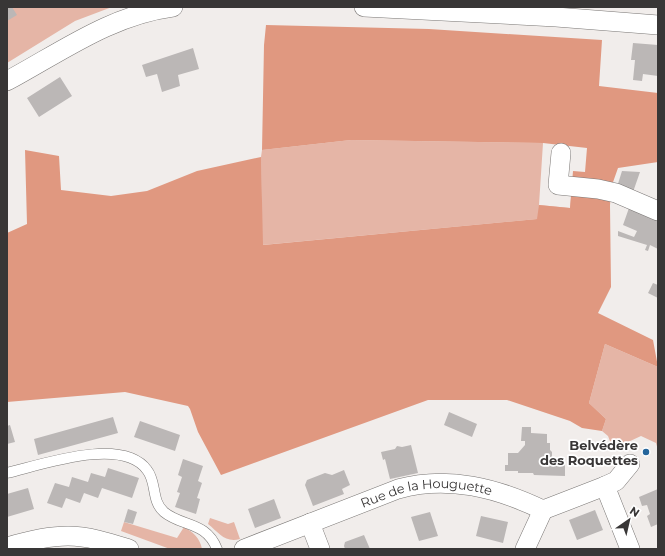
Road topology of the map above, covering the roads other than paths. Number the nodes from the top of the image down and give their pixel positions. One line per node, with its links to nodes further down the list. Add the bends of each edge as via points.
1 (173, 7): 4 (street, via 140,13 106,26)
2 (364, 7): 3 (street, via 548,16)
3 (658, 26)
4 (7, 82)
5 (560, 153): 6 (street, via 558,185 616,193)
6 (658, 211)
7 (630, 464): 9 (street, via 616,481)
8 (7, 473): 14 (lane, via 87,455 126,456 138,461 148,471 156,501 162,510 204,531)
9 (605, 486): 10 (street); 18 (street)
10 (543, 510): 11 (street, Rue de la Houguette, via 523,500 477,486 424,484 398,489); 17 (street)
11 (310, 523): 15 (street, Rue de la Houguette); 16 (street)
12 (7, 547): 13 (street, via 27,541 67,536 95,539)
13 (129, 549)
14 (217, 549)
15 (244, 549)
16 (320, 549)
17 (525, 549)
18 (630, 549)

